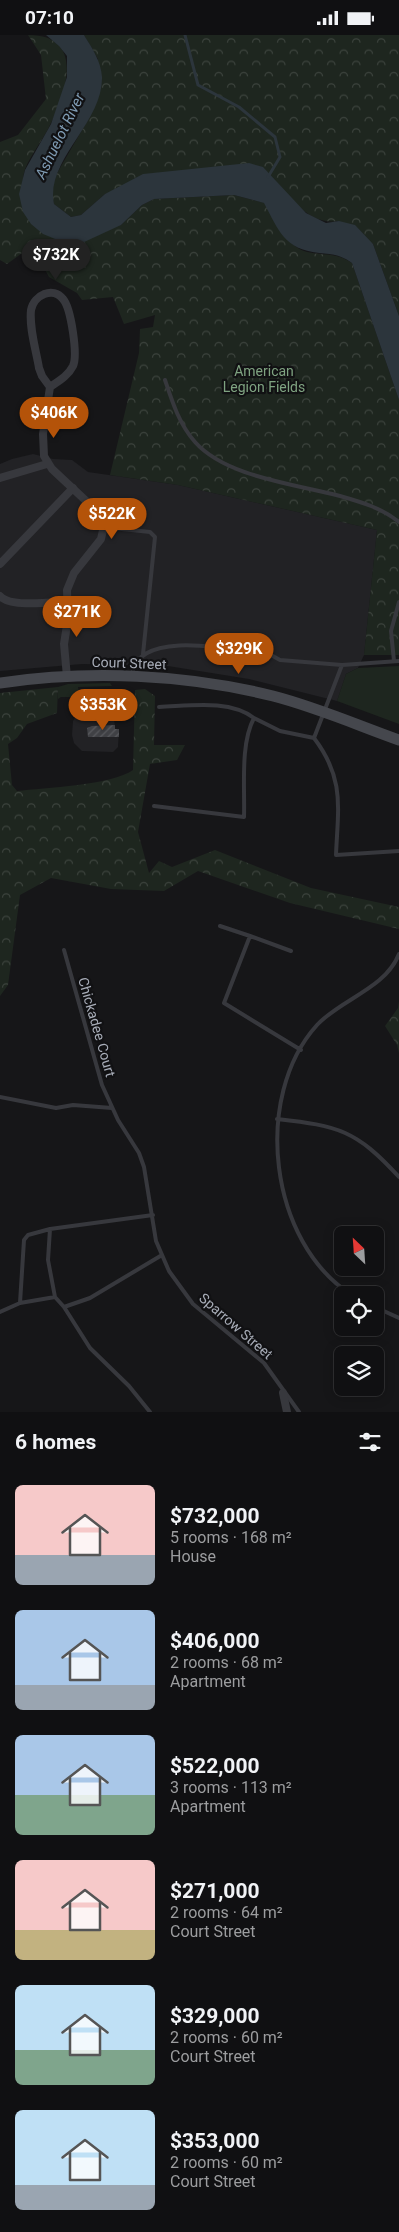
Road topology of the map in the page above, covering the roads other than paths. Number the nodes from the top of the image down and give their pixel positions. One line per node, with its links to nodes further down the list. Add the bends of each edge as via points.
1 (165, 380): 6 (lane, via 186,429 194,441 215,459 245,472 366,504)
2 (50, 387): 2 (street, via 73,367 75,352 66,302 50,292 39,297 32,309 39,368); 3 (street, via 42,435)
3 (47, 463): 4 (street); 5 (street)
4 (0, 478)
5 (74, 488): 7 (street, via 99,513); 8 (street)
6 (399, 522)
7 (103, 527): 10 (street, via 101,539 69,582); 12 (lane, via 150,532 155,537)
8 (0, 564)
9 (0, 596): 10 (street, via 20,603)
10 (67, 601): 16 (street, via 64,644)
11 (399, 602): 13 (lane, via 391,631)
12 (143, 654): 14 (lane, via 161,647 187,646 271,655 280,660); 15 (lane, via 137,660)
13 (396, 661): 14 (lane)
14 (342, 665): 19 (lane)
15 (132, 676): 16 (main road, Court Street); 19 (main road, Court Street, via 247,690)
16 (68, 677): 17 (main road, Court Street)
17 (0, 683)
18 (158, 707): 20 (lane, via 221,707 238,709)
19 (324, 712): 21 (lane); 22 (main road, Court Street)
20 (254, 718): 21 (lane, via 280,731); 23 (lane, via 246,750 244,817)
21 (314, 738): 24 (lane, via 332,766 336,779 336,855)
22 (399, 740)
23 (154, 806)
24 (399, 851)
25 (220, 926): 26 (lane)
26 (250, 936): 28 (lane); 30 (lane, via 224,1003)
27 (64, 950): 32 (lane, Chickadee Court, via 102,1085)
28 (291, 951)
29 (399, 954): 30 (lane, via 383,977 318,1024)
30 (300, 1050): 33 (lane, via 283,1089)
31 (0, 1097): 32 (lane, via 56,1109 73,1105)
32 (112, 1108): 35 (lane, Sparrow Street, via 139,1153)
33 (277, 1119): 34 (lane, via 324,1126 359,1139); 38 (lane, via 279,1171 295,1223 315,1260)
34 (399, 1177)
35 (153, 1215): 36 (lane); 37 (lane, Sparrow Street, via 156,1241)
36 (50, 1229): 39 (lane, via 48,1260); 40 (lane, via 28,1235 24,1240)
37 (162, 1255): 41 (lane, via 90,1298); 45 (lane, Sparrow Street, via 176,1283 193,1304 253,1352)
38 (339, 1286)
39 (55, 1297): 40 (lane); 41 (lane)
40 (20, 1303): 43 (lane)
41 (64, 1307): 46 (lane, via 90,1348)
42 (384, 1311): 44 (lane)
43 (0, 1312)
44 (399, 1318)
45 (283, 1393): 47 (street); 48 (lane, Sparrow Street)
46 (150, 1412)
47 (287, 1412)
48 (299, 1412)

